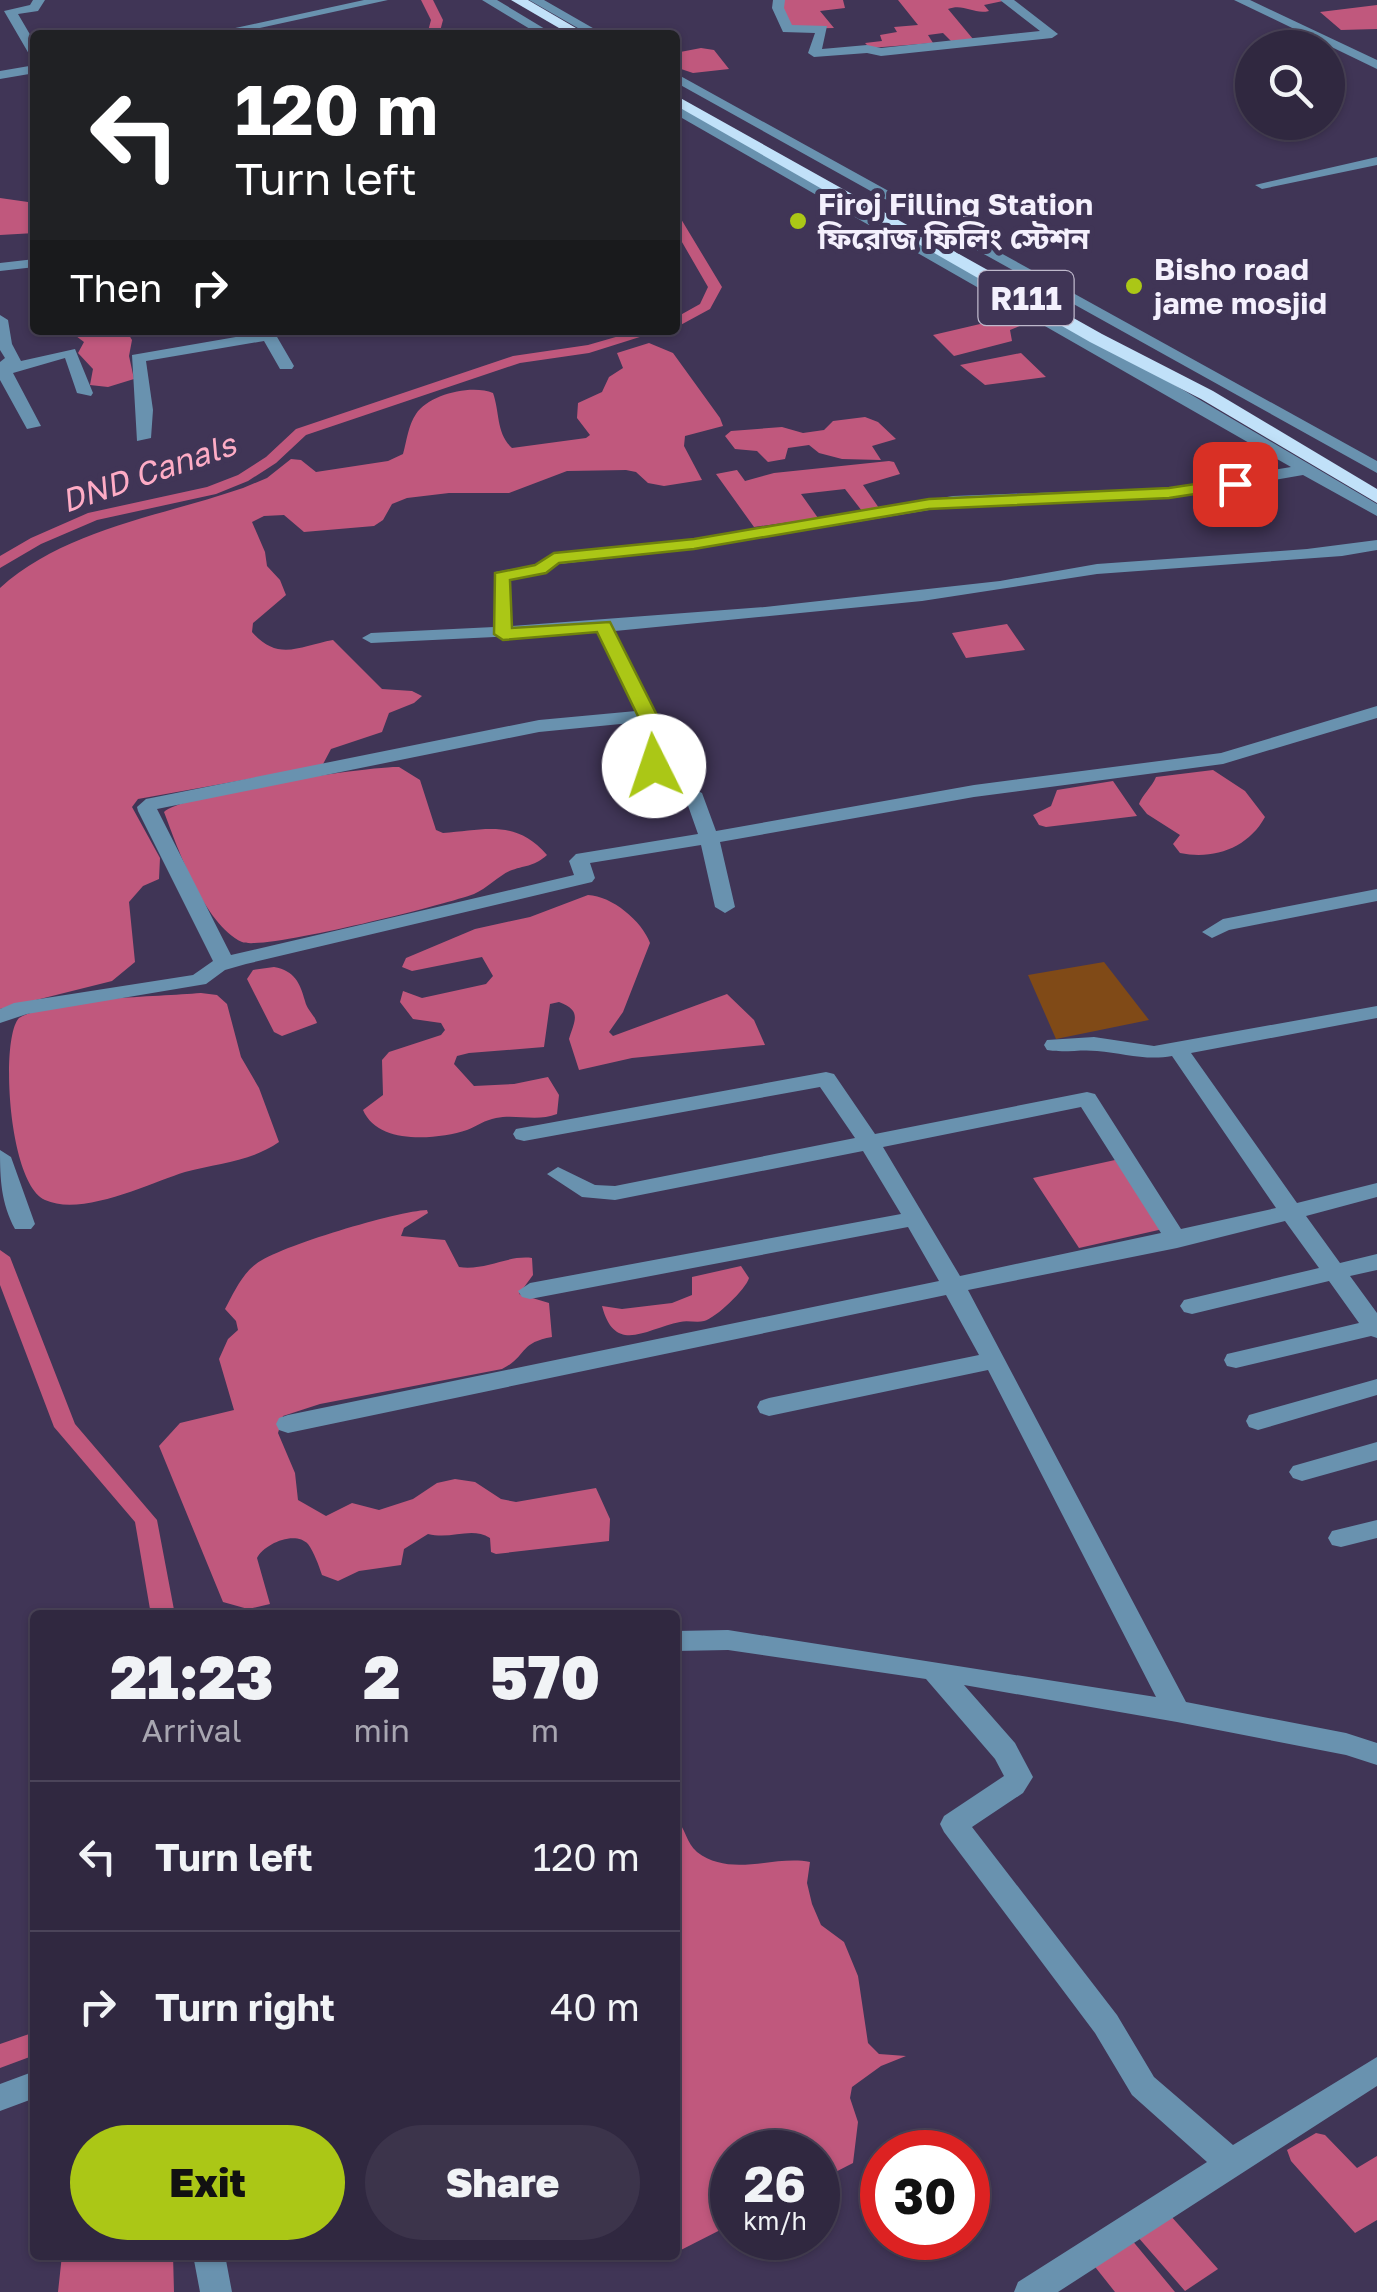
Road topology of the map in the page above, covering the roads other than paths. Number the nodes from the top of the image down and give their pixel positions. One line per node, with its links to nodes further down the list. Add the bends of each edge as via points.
1 (39, 0): 15 (street, via 34,8 10,10)
2 (382, 0): 10 (street)
3 (488, 0): 11 (street)
4 (504, 0): 12 (main road)
5 (518, 0): 13 (main road)
6 (535, 0): 14 (street)
7 (779, 0): 8 (street, via 787,29 823,30 814,53 1052,34)
8 (1006, 0)
9 (1240, 0): 16 (street)
10 (234, 30)
11 (540, 30)
12 (557, 30)
13 (572, 30)
14 (590, 30)
15 (30, 45)
16 (1377, 65)
17 (30, 73): 18 (street)
18 (0, 75)
19 (680, 80): 24 (street)
20 (680, 91): 24 (main road, R111)
21 (680, 102): 24 (main road, R111)
22 (680, 110): 24 (street)
23 (1377, 162): 25 (street)
24 (816, 173): 28 (main road, R111); 32 (main road, R111, via 999,288)
25 (1262, 185)
26 (30, 263): 27 (street)
27 (0, 266)
28 (1075, 306): 39 (street); 40 (main road, R111)
29 (2, 328): 33 (street, via 14,360)
30 (257, 335): 37 (street, via 138,358)
31 (268, 335): 34 (street)
32 (1139, 365): 38 (street); 41 (main road, R111, via 1207,394)
33 (5, 366): 35 (street, via 70,352); 36 (street)
34 (286, 366)
35 (85, 392)
36 (33, 426)
37 (143, 438)
38 (1307, 468): 42 (street); 45 (street, via 1169,493 954,501 694,544 554,558 540,569 501,576)
39 (1377, 468)
40 (1377, 482)
41 (1377, 497)
42 (1377, 511)
43 (1377, 545): 44 (street)
44 (604, 626): 45 (street); 48 (street)
45 (503, 634): 46 (street)
46 (371, 638)
47 (1377, 712): 49 (street, via 1224,758)
48 (647, 716): 49 (street, via 663,747 654,766 662,780 696,797); 53 (street, via 539,726 153,802 148,812)
49 (709, 838): 51 (street); 53 (street, via 584,858 585,878)
50 (1377, 895): 52 (street)
51 (725, 907)
52 (1212, 932)
53 (224, 963): 55 (street, via 199,980 22,1008)
54 (1377, 1012): 57 (street)
55 (0, 1018)
56 (1055, 1045): 57 (street)
57 (1178, 1050): 63 (street)
58 (524, 1134): 59 (street, via 826,1079)
59 (867, 1144): 61 (street, via 615,1193 590,1192); 64 (street); 66 (street, via 1087,1099)
60 (0, 1157): 65 (street)
61 (558, 1174)
62 (1377, 1190): 63 (street)
63 (1291, 1212): 66 (street); 68 (street)
64 (912, 1219): 69 (street); 70 (street)
65 (23, 1224)
66 (1177, 1240): 69 (street)
67 (1377, 1262): 68 (street)
68 (1334, 1272): 71 (street); 72 (street)
69 (953, 1283): 73 (street); 78 (street)
70 (530, 1291)
71 (1192, 1306)
72 (1376, 1328): 74 (street)
73 (995, 1360): 76 (street); 85 (street)
74 (1236, 1360)
75 (1377, 1387): 77 (street)
76 (769, 1407)
77 (1258, 1421)
78 (288, 1424)
79 (1377, 1451): 80 (street)
80 (1302, 1472)
81 (1377, 1528): 82 (street)
82 (1341, 1538)
83 (680, 1641): 84 (street, via 728,1640)
84 (934, 1670): 85 (street); 90 (street, via 1005,1751 1019,1777 954,1824 1087,1998 1142,2086)
85 (1177, 1710): 86 (street)
86 (1377, 1754)
87 (1377, 2070): 90 (street)
88 (30, 2086): 89 (street)
89 (0, 2098)
90 (1230, 2162): 93 (street)
91 (210, 2260): 92 (street)
92 (216, 2292)
93 (1030, 2292)

